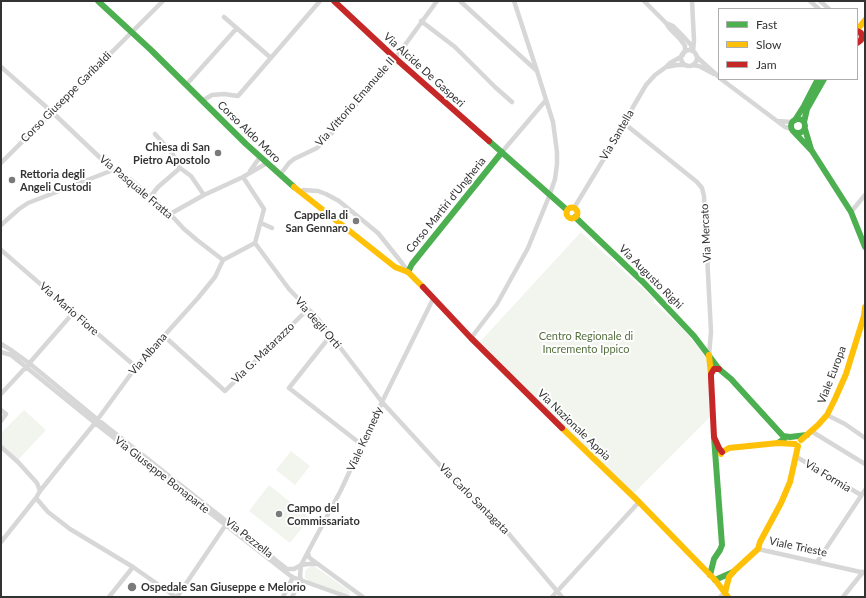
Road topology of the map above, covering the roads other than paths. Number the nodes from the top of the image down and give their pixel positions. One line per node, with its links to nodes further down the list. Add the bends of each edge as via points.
1 (98, 1): 18 (street, Corso Aldo Moro)
2 (163, 1): 18 (street, Corso Giuseppe Garibaldi)
3 (320, 1): 22 (street)
4 (334, 1): 23 (street, Via Alcide De Gasperi)
5 (436, 1): 14 (street, Via Vittorio Emanuele II)
6 (460, 1): 27 (street)
7 (514, 1): 27 (street)
8 (644, 1): 15 (street)
9 (692, 1): 21 (street)
10 (810, 1): 11 (street)
11 (818, 8)
12 (224, 17): 16 (street)
13 (865, 20): 19 (street)
14 (421, 21): 23 (street, Via Vittorio Emanuele II); 36 (street, via 455,47)
15 (666, 23): 20 (street, via 680,39); 21 (street, via 673,26 687,40)
16 (237, 28): 22 (street); 33 (street)
17 (865, 28): 19 (street)
18 (132, 32): 33 (street, Corso Aldo Moro); 37 (street, Corso Giuseppe Garibaldi)
19 (860, 36)
20 (684, 53): 21 (street, via 689,50); 24 (street, via 682,60); 26 (street, Via Santella)
21 (695, 53): 24 (street, via 696,62); 28 (street)
22 (271, 58): 35 (street, via 238,96 212,95)
23 (395, 58): 43 (street, Via Alcide De Gasperi); 50 (street, Via Vittorio Emanuele II, via 322,143 294,159)
24 (689, 65): 26 (street); 29 (street, via 699,66)
25 (1, 67): 37 (street, Via Pasquale Fratta)
26 (666, 67): 38 (street, Via Santella, via 646,85)
27 (537, 71): 34 (street)
28 (718, 76)
29 (718, 77)
30 (723, 80): 40 (street, via 777,121)
31 (817, 80): 40 (street)
32 (823, 80): 39 (street, via 807,108)
33 (186, 85): 35 (street, Corso Aldo Moro)
34 (546, 100): 43 (street); 53 (street, via 553,122 557,152 555,179)
35 (202, 101): 44 (street, Corso Aldo Moro)
36 (512, 102)
37 (52, 112): 45 (street, Corso Giuseppe Garibaldi); 48 (street, Via Pasquale Fratta)
38 (625, 124): 57 (street, Via Santella); 80 (street, Via Mercato, via 702,188 711,332)
39 (804, 125): 40 (street, via 799,119); 40 (street, via 803,131 799,133); 42 (street)
40 (793, 126): 42 (street)
41 (155, 134): 47 (street, via 172,153)
42 (812, 151): 59 (street)
43 (502, 152): 53 (street); 69 (street, Corso Martiri d'Ungheria)
44 (260, 157): 46 (street, Corso Aldo Moro); 49 (street)
45 (1, 163)
46 (267, 163): 49 (street); 50 (street, Corso Aldo Moro)
47 (180, 168): 54 (street, via 191,176); 55 (street)
48 (113, 170): 55 (street, Via Pasquale Fratta); 63 (street, via 28,203)
49 (249, 173): 51 (street)
50 (280, 174): 52 (street, Corso Aldo Moro)
51 (243, 177): 54 (street); 62 (street, via 264,209)
52 (300, 192): 69 (street, Corso Aldo Moro, via 395,267); 69 (street, via 318,192 339,201 378,233)
53 (550, 194): 58 (street); 77 (street, via 528,248 497,304)
54 (204, 195): 60 (street)
55 (151, 196): 60 (street, Via Pasquale Fratta)
56 (865, 196): 59 (street)
57 (574, 208): 58 (street); 61 (street, via 577,212)
58 (567, 210): 61 (street, via 567,217)
59 (851, 212): 66 (street)
60 (170, 214): 68 (street, Via Pasquale Fratta, via 184,229)
61 (575, 217): 80 (street, Via Augusto Righi, via 643,282)
62 (260, 223): 64 (street); 65 (street)
63 (1, 225)
64 (272, 228)
65 (255, 243): 68 (street); 72 (street, Via degli Orti, via 289,289)
66 (865, 247)
67 (1, 250): 73 (street, Via Mario Fiore)
68 (223, 260): 76 (street, Via Albana, via 216,277)
69 (408, 272): 70 (street, Via Nazionale Appia)
70 (433, 299): 77 (street, Via Nazionale Appia); 86 (street, Viale Kennedy)
71 (865, 307): 74 (street, Viale Europa)
72 (308, 309): 75 (street, Via degli Orti); 76 (street, Via G. Matarazzo, via 225,391)
73 (73, 313): 81 (street); 82 (street, Via Mario Fiore)
74 (864, 317): 88 (street, Viale Europa, via 846,374)
75 (331, 335): 86 (street, Via degli Orti); 98 (street, via 289,388)
76 (164, 336): 82 (street, Via Albana)
77 (471, 338): 108 (street, Via Nazionale Appia)
78 (2, 345): 81 (street, via 11,350)
79 (1, 352): 81 (street, via 11,355)
80 (709, 354): 83 (street, Via Augusto Righi); 84 (street)
81 (26, 366): 85 (street); 90 (street)
82 (136, 367): 90 (street, Via Albana)
83 (719, 369): 84 (street, via 714,369); 93 (street, Via Augusto Righi)
84 (711, 378): 94 (street)
85 (1, 394)
86 (382, 402): 98 (street, Viale Kennedy); 125 (street, Via Carlo Santagata, via 448,474 508,533)
87 (1, 410): 89 (street, via 6,414)
88 (827, 415): 92 (street, Viale Europa); 95 (street)
89 (1, 421)
90 (96, 421): 105 (street, Via Albana); 109 (street, Via Pezzella)
91 (865, 431): 95 (street)
92 (809, 433): 93 (street, via 798,437); 97 (street, Viale Europa, via 801,440 796,440); 103 (street)
93 (783, 436): 96 (street, via 784,439)
94 (714, 437): 100 (street); 102 (street)
95 (863, 437)
96 (778, 442): 97 (street); 100 (street, via 729,448)
97 (796, 445): 101 (street)
98 (362, 446): 112 (street, Viale Kennedy)
99 (1, 447): 105 (street, via 37,483)
100 (722, 452): 102 (street)
101 (795, 456): 106 (street, Via Formia); 111 (street, via 790,482)
102 (716, 462): 113 (street, via 722,545)
103 (865, 464)
104 (865, 490): 106 (street)
105 (40, 491): 107 (street, Via Albana)
106 (861, 496): 114 (street)
107 (36, 498): 110 (street, Via Albana); 118 (street, via 48,512 70,529)
108 (639, 502): 117 (street, Via Nazionale Appia); 125 (street)
109 (227, 523): 116 (street, Via Pezzella, via 287,569); 122 (street); 129 (street)
110 (1, 542)
111 (758, 549): 114 (street, Viale Trieste); 119 (street, Viale Trieste)
112 (308, 552): 115 (street, via 309,557); 116 (street, Viale Kennedy)
113 (714, 559): 117 (street); 121 (street)
114 (816, 562): 120 (street, Viale Trieste)
115 (318, 564): 116 (street); 126 (street)
116 (301, 565): 123 (street)
117 (700, 566): 121 (street, Via Nazionale Appia)
118 (133, 567): 128 (street); 129 (street)
119 (734, 571): 124 (street, Viale Trieste); 127 (street, Viale Trieste, via 729,577)
120 (864, 572): 136 (street)
121 (710, 575): 124 (street, Via Nazionale Appia)
122 (293, 577): 123 (street); 130 (street)
123 (301, 580): 131 (street); 132 (street)
124 (715, 580): 127 (street, Via Nazionale Appia)
125 (557, 591): 134 (street); 135 (street, Via Carlo Santagata)
126 (356, 595): 133 (street)
127 (725, 596)
128 (109, 597)
129 (175, 597)
130 (283, 597)
131 (292, 597)
132 (348, 597)
133 (364, 597)
134 (552, 597)
135 (562, 597)
136 (843, 597)

